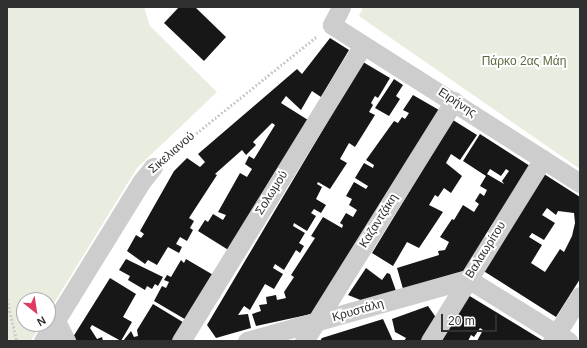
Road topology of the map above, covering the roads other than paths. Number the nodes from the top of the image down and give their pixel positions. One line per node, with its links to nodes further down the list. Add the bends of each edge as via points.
1 (341, 7): 2 (street, Ειρήνης, via 332,25)
2 (363, 44): 3 (street, Ειρήνης); 16 (street, Σολωμού)
3 (454, 101): 4 (street, Ειρήνης); 11 (street, Καζαντζάκη)
4 (543, 159): 6 (street, Ειρήνης); 7 (street, Βαλαωρίτου)
5 (153, 167): 9 (street, Σικελιανού)
6 (580, 183)
7 (468, 279): 11 (street, Κρυστάλη); 13 (street); 19 (street, Βαλαωρίτου)
8 (580, 296): 13 (street)
9 (56, 317)
10 (56, 321): 15 (street)
11 (316, 323): 17 (street, Κρυστάλη); 18 (street, Καζαντζάκη)
12 (48, 332): 14 (street, Σικελιανού)
13 (559, 338)
14 (43, 341)
15 (66, 341)
16 (181, 341)
17 (247, 341)
18 (304, 341)
19 (430, 341)

